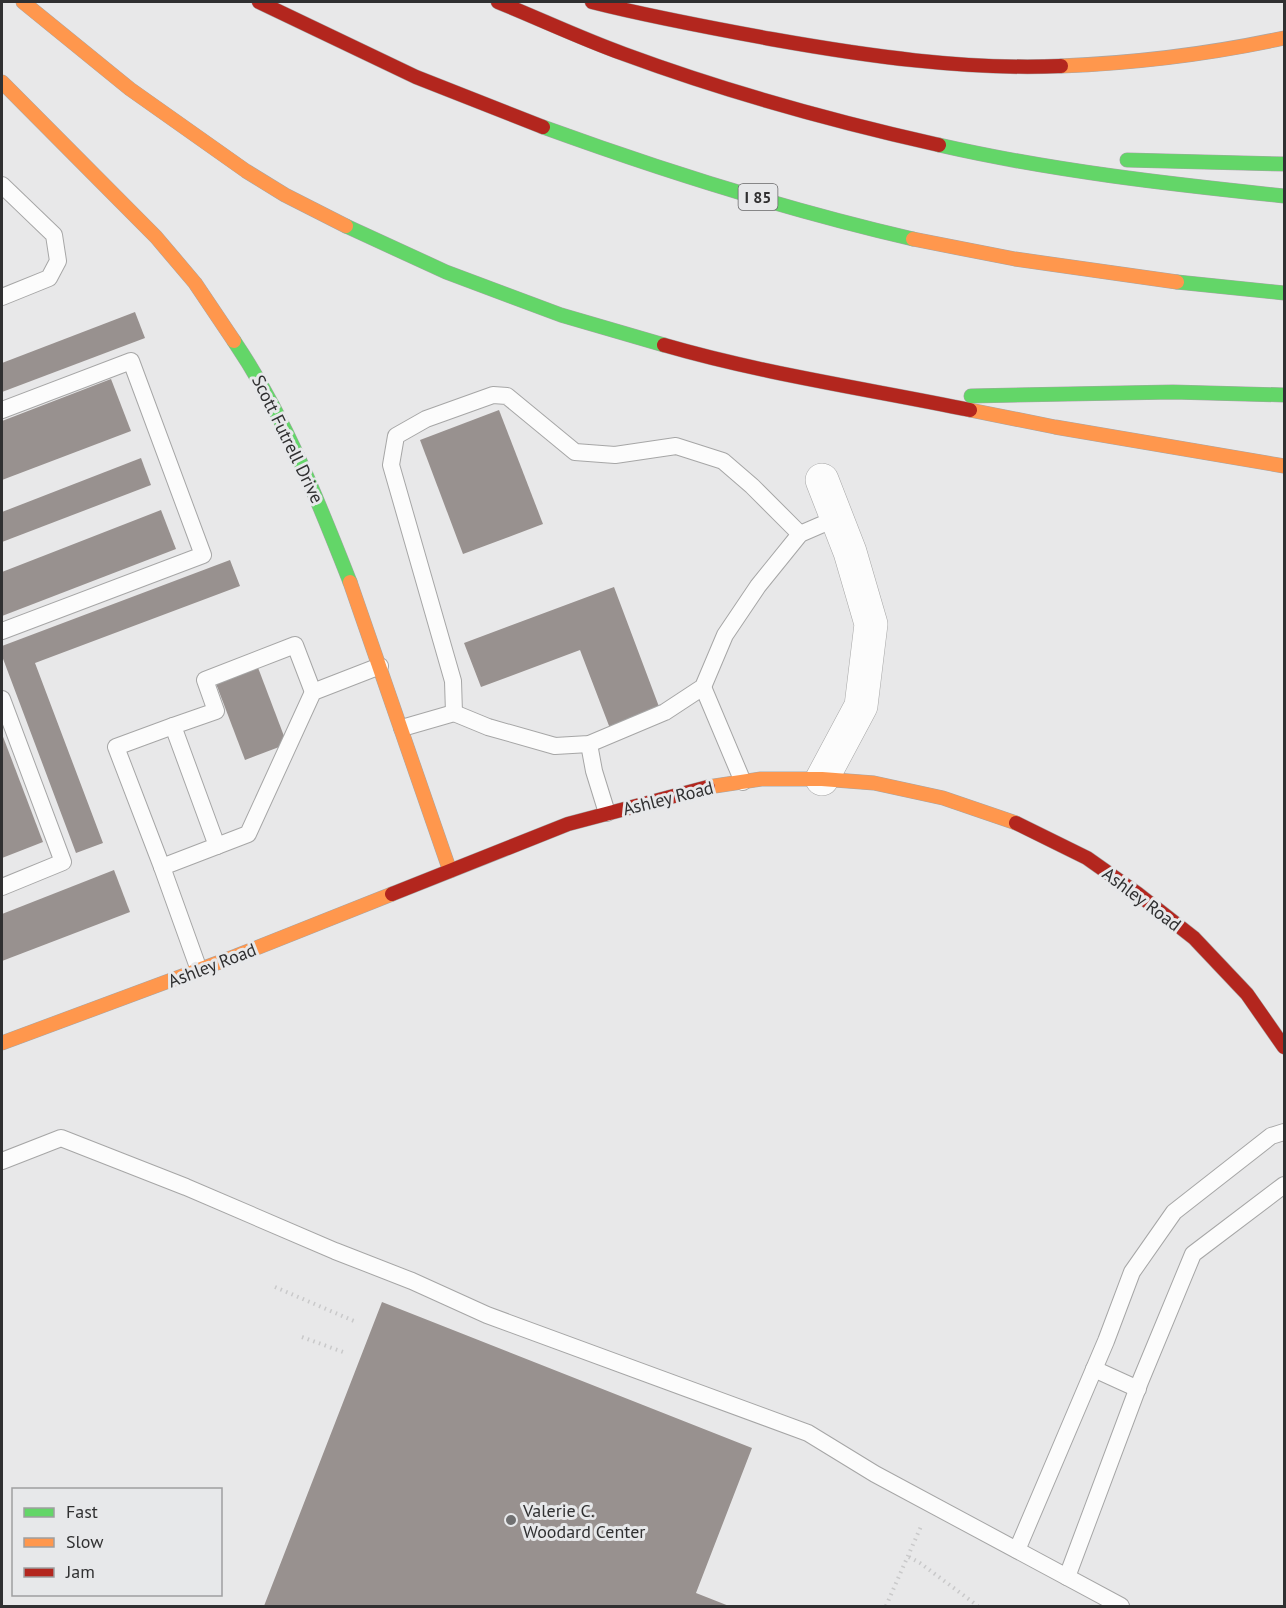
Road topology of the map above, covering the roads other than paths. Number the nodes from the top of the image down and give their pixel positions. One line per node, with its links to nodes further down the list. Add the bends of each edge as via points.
1 (23, 2): 15 (main road, via 130,89 246,171 285,195 446,272 561,315 679,349 828,384)
2 (259, 2): 13 (main road, I 85, via 469,99 661,167 816,214 928,243 1036,262)
3 (498, 2): 7 (main road, via 623,54 701,81 874,130)
4 (592, 2): 5 (main road, via 834,50 986,66 1069,66 1151,60)
5 (1284, 38)
6 (2, 82): 23 (main road, Scott Futrell Drive, via 156,237 195,283 257,375 310,480)
7 (973, 153): 8 (main road); 12 (main road, via 1089,173)
8 (1089, 159)
9 (1112, 160): 10 (main road)
10 (1284, 164)
11 (4, 190): 14 (lane, via 54,235 58,261 49,278)
12 (1284, 196)
13 (1284, 293)
14 (2, 297)
15 (898, 395): 16 (main road); 18 (main road, via 1055,427)
16 (1284, 395)
17 (2, 410): 22 (lane, via 131,361 202,555)
18 (1284, 466)
19 (822, 480): 20 (street)
20 (837, 518): 21 (lane); 31 (street, via 871,624 861,706)
21 (800, 534): 24 (lane, via 725,635); 27 (lane, via 723,461 676,446 615,455 575,452 507,396 493,395 426,419 396,436 391,465 453,681)
22 (2, 631)
23 (380, 666): 25 (lane); 29 (main road, Scott Futrell Drive)
24 (703, 687): 30 (lane, via 665,712); 32 (lane)
25 (313, 692): 28 (lane, via 295,645 205,680 216,711); 34 (lane, via 248,834)
26 (2, 699): 37 (lane, via 63,862)
27 (454, 713): 29 (lane); 30 (lane, via 555,746)
28 (172, 726): 34 (lane); 35 (lane, via 116,747)
29 (402, 728): 36 (main road, Scott Futrell Drive)
30 (589, 744): 33 (lane)
31 (822, 778): 32 (main road, Ashley Road, via 761,778); 40 (main road, Ashley Road, via 874,783 944,798 1011,821 1087,858 1194,938 1247,994)
32 (743, 782): 33 (main road, Ashley Road, via 702,788)
33 (607, 813): 36 (main road, Ashley Road, via 568,824)
34 (217, 846): 35 (lane)
35 (162, 867): 38 (lane)
36 (450, 871): 38 (main road, Ashley Road)
37 (2, 887)
38 (199, 970): 39 (main road, Ashley Road)
39 (2, 1043)
40 (1284, 1047)
41 (1284, 1132): 44 (lane, via 1271,1136 1174,1212 1132,1272)
42 (2, 1161): 46 (lane, via 61,1138 186,1186 487,1315 808,1433)
43 (1284, 1185): 45 (lane, via 1193,1254)
44 (1094, 1369): 45 (lane); 46 (lane)
45 (1138, 1389): 47 (lane)
46 (1017, 1550): 47 (lane)
47 (1067, 1577): 48 (lane)
48 (1121, 1606)

